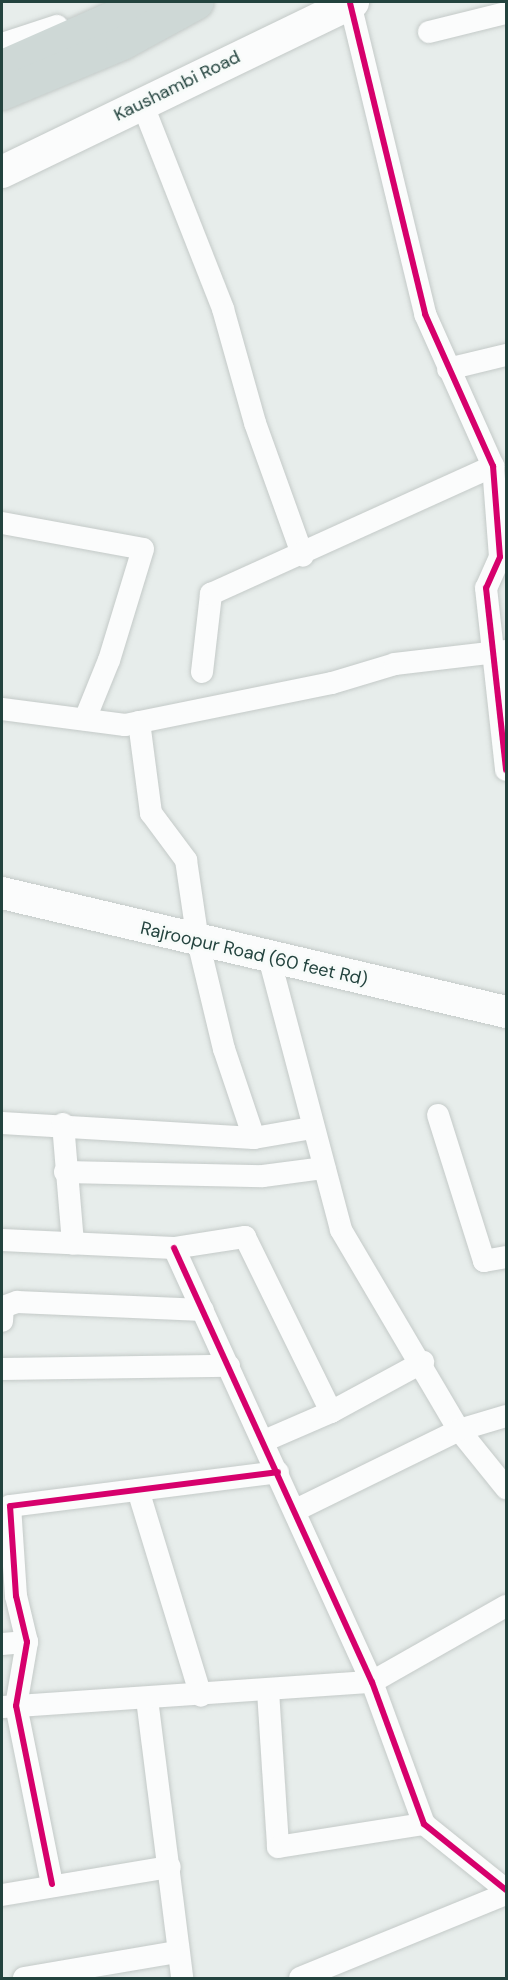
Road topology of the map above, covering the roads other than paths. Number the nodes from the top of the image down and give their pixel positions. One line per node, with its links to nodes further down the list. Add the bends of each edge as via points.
1 (107, 2): 8 (street)
2 (147, 2): 9 (main road)
3 (197, 2): 10 (main road, via 122,43)
4 (302, 2): 12 (main road)
5 (352, 2): 11 (main road, Kaushambi Road); 15 (street, via 391,184 411,246 413,276)
6 (507, 13): 7 (street)
7 (429, 32)
8 (2, 44)
9 (2, 66)
10 (2, 93)
11 (142, 103): 13 (main road, Kaushambi Road); 18 (street, via 223,309 255,423)
12 (2, 151)
13 (2, 172)
14 (507, 355): 15 (street)
15 (448, 369): 16 (street)
16 (493, 466): 18 (street); 19 (street)
17 (2, 523): 23 (street, via 143,549 109,660)
18 (303, 556): 21 (street, via 211,594)
19 (503, 556): 20 (street, via 486,588)
20 (500, 653): 24 (street, via 394,664 332,683); 25 (street)
21 (202, 672)
22 (2, 709): 23 (street)
23 (85, 719): 24 (street)
24 (139, 722): 27 (street, via 151,813 186,860)
25 (507, 770)
26 (2, 893): 27 (main road, Rajroopur Road (60 feet Rd))
27 (198, 941): 28 (main road, Rajroopur Road (60 feet Rd)); 34 (street, via 224,1048)
28 (269, 957): 29 (main road, Rajroopur Road (60 feet Rd)); 33 (street)
29 (507, 1012)
30 (438, 1115): 40 (street, via 484,1261)
31 (2, 1123): 32 (street)
32 (63, 1124): 34 (street); 36 (street)
33 (312, 1128): 34 (street); 35 (street)
34 (254, 1138)
35 (324, 1168): 36 (street, via 263,1176); 43 (street, via 341,1230)
36 (65, 1172): 38 (street)
37 (2, 1240): 38 (street)
38 (73, 1244): 39 (street)
39 (174, 1248): 41 (street); 46 (street, via 245,1237)
40 (507, 1257)
41 (203, 1310): 42 (street, via 17,1302 3,1307); 44 (street)
42 (2, 1321)
43 (423, 1362): 46 (street); 48 (street)
44 (229, 1366): 45 (street); 49 (street)
45 (2, 1369)
46 (331, 1412): 49 (street)
47 (507, 1416): 48 (street)
48 (459, 1430): 51 (street); 53 (street)
49 (264, 1441): 50 (street)
50 (278, 1472): 52 (street); 53 (street)
51 (507, 1488)
52 (138, 1490): 54 (street, via 10,1506); 60 (street)
53 (296, 1510): 58 (street)
54 (9, 1596): 56 (street)
55 (507, 1606): 58 (street)
56 (27, 1642): 57 (street); 62 (street)
57 (2, 1644)
58 (372, 1682): 59 (street); 63 (street)
59 (268, 1691): 60 (street); 63 (street, via 278,1847)
60 (201, 1695): 61 (street)
61 (147, 1699): 62 (street); 64 (street)
62 (9, 1706): 65 (street)
63 (424, 1824): 66 (street)
64 (170, 1867): 65 (street); 68 (street)
65 (52, 1884): 67 (street)
66 (507, 1892): 71 (street)
67 (2, 1895)
68 (176, 1952): 69 (street); 70 (street)
69 (24, 1978)
70 (182, 1978)
71 (300, 1978)

